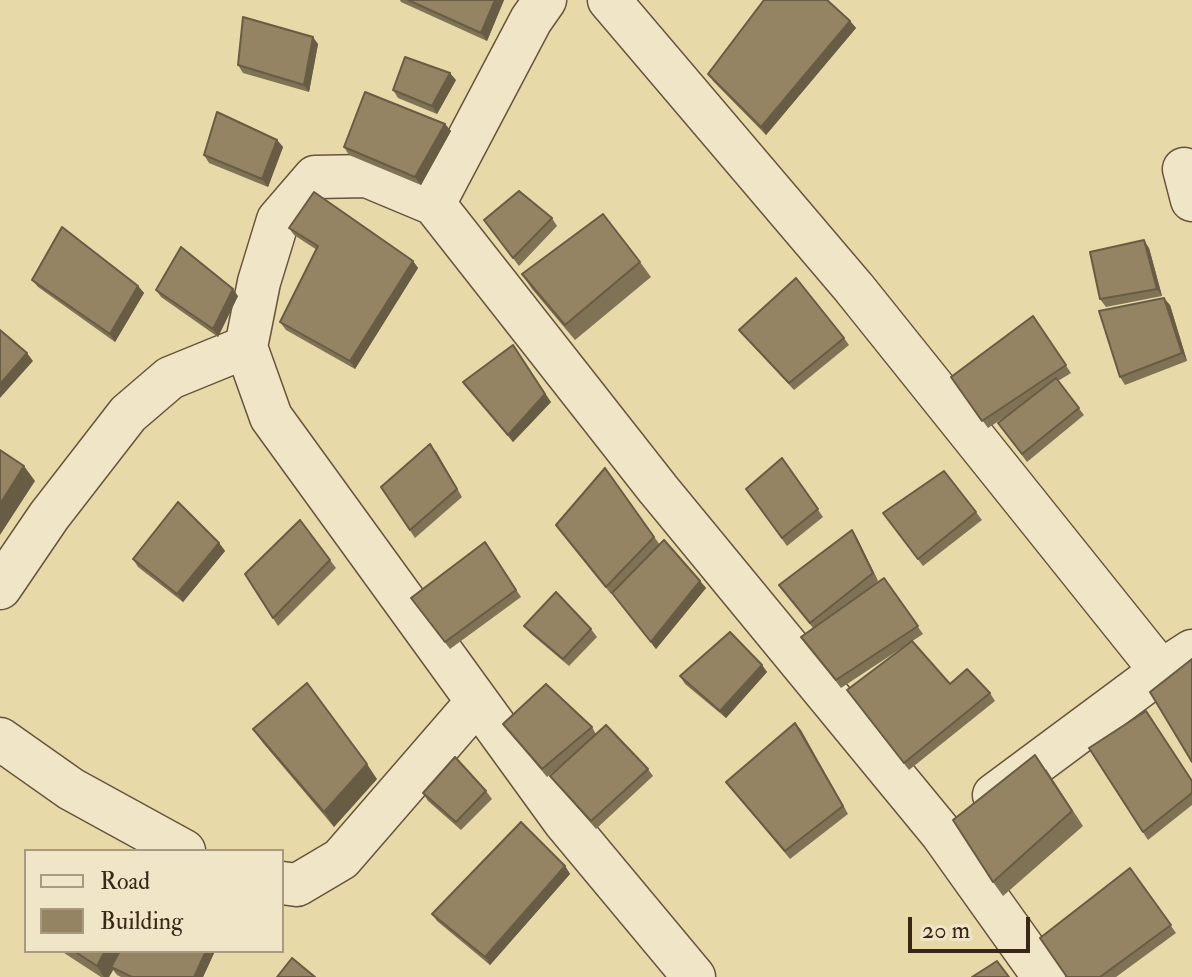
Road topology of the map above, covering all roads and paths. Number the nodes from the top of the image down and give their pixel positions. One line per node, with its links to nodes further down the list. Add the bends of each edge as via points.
1 (545, 0): 3 (street)
2 (609, 0): 6 (street)
3 (434, 204): 4 (street, via 367,176 315,177 278,220); 9 (street, via 658,489)
4 (246, 347): 5 (street, via 170,378 128,414); 7 (street, via 271,417)
5 (0, 588)
6 (1177, 661): 9 (street)
7 (477, 702): 11 (street, via 341,859 297,885); 12 (street, via 564,821)
8 (0, 739): 10 (street, via 71,789)
9 (942, 834): 13 (street)
10 (180, 849)
11 (284, 883)
12 (694, 977)
13 (1044, 977)

